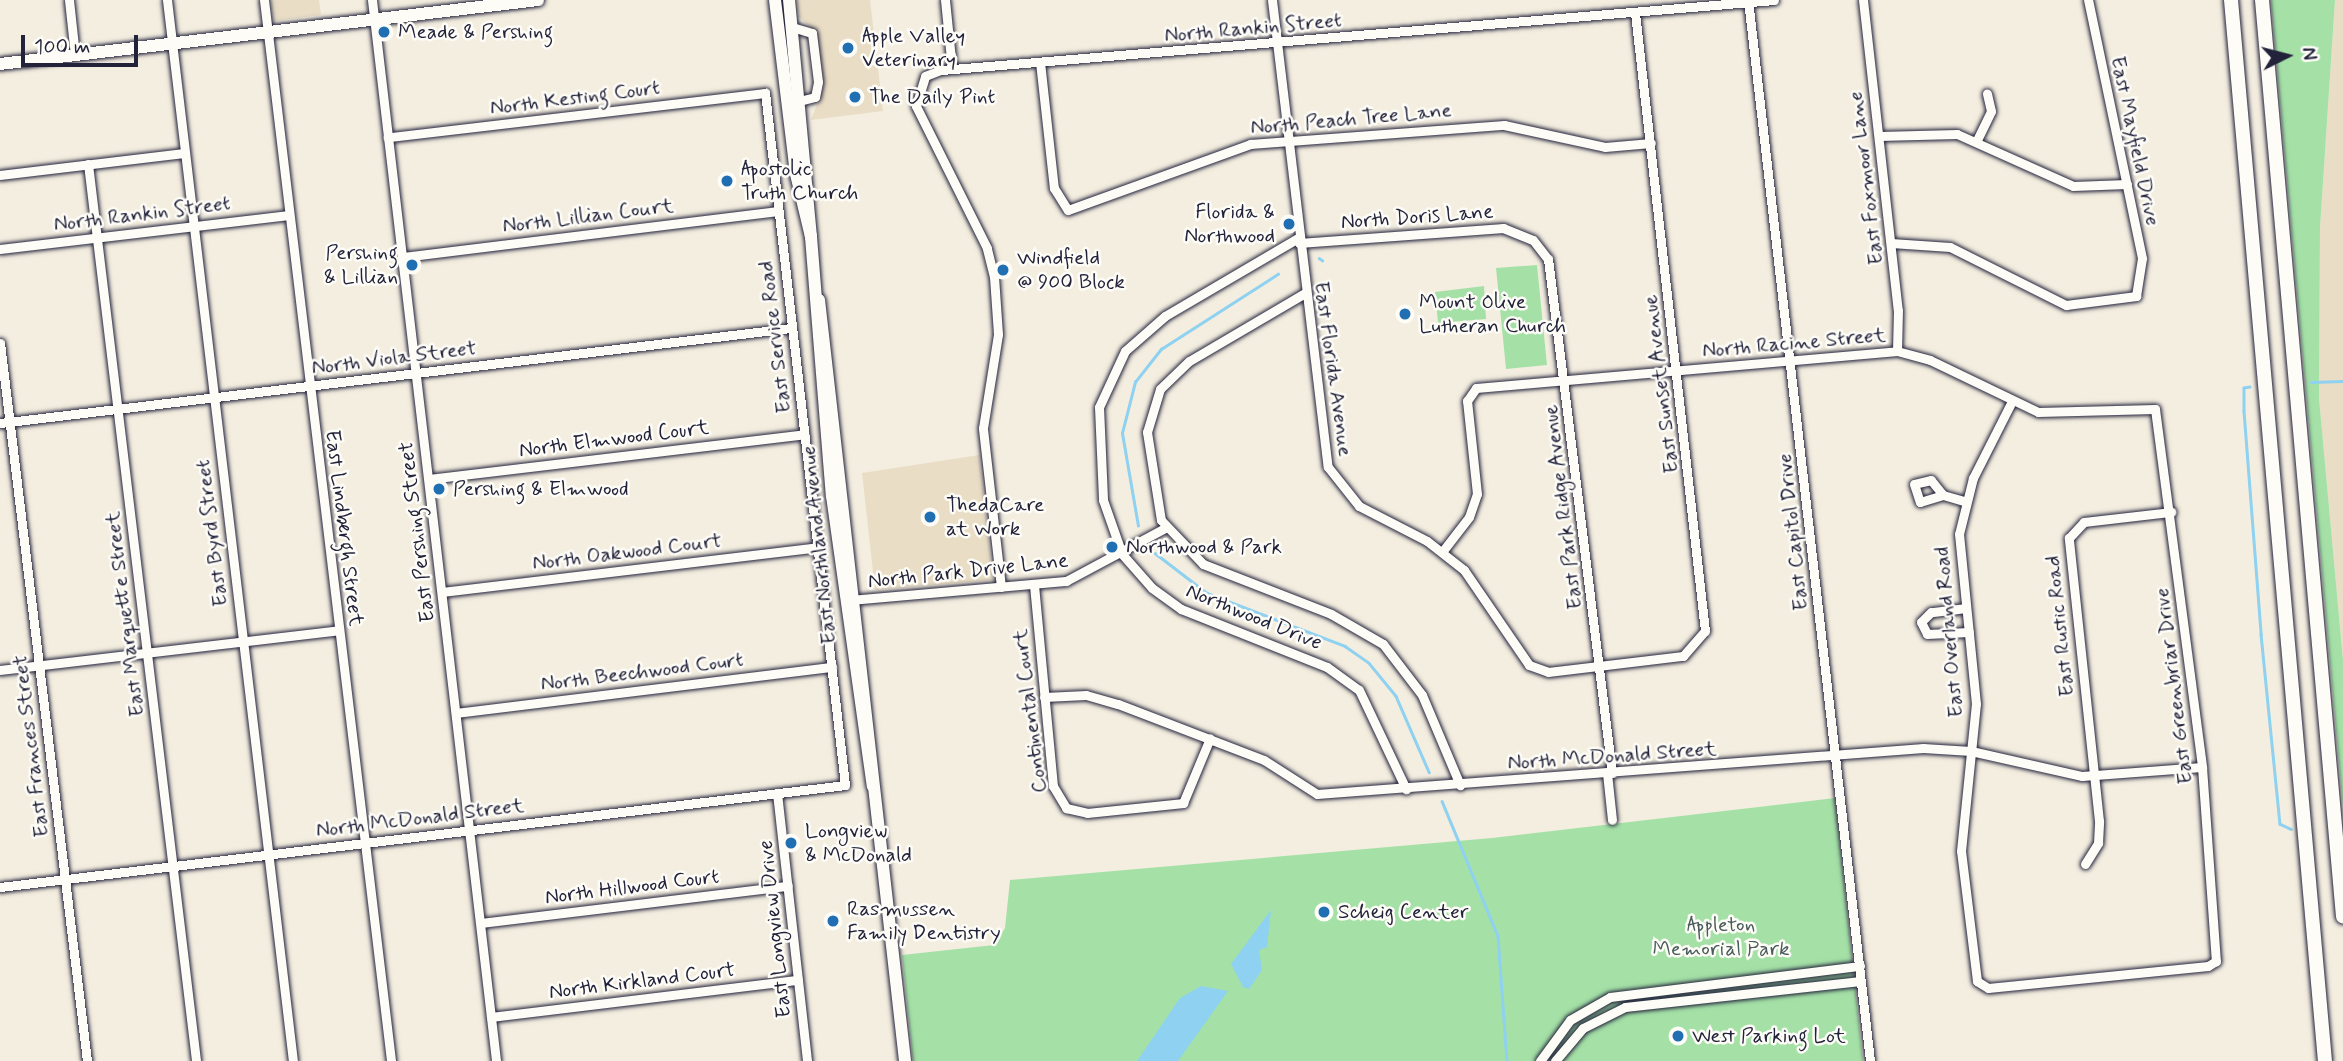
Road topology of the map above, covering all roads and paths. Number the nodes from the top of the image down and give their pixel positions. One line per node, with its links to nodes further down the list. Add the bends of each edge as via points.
1 (69, 0): 23 (street)
2 (167, 0): 21 (street, East Byrd Street)
3 (264, 0): 20 (street, East Lindbergh Street)
4 (372, 0): 18 (street, East Pershing Street)
5 (538, 0): 16 (main road)
6 (775, 0): 30 (main road, East Northland Avenue)
7 (789, 0): 19 (main road, East Northland Avenue)
8 (945, 0): 26 (street)
9 (1272, 0): 22 (street, East Florida Avenue)
10 (1774, 0): 15 (street, North Rankin Street)
11 (1863, 0): 31 (street, East Foxmoor Lane)
12 (2088, 0): 39 (street, East Mayfield Drive)
13 (2231, 0): 124 (highway)
14 (2262, 0): 107 (highway)
15 (1748, 1): 17 (street, North Rankin Street); 54 (street, East Capitol Drive)
16 (472, 4): 18 (main road)
17 (1636, 13): 22 (street, North Rankin Street); 35 (street, East Sunset Avenue)
18 (374, 19): 20 (main road); 32 (street, East Pershing Street)
19 (792, 27): 29 (main road, East Northland Avenue); 29 (street, via 813,36 818,90)
20 (267, 32): 21 (main road); 41 (street, East Lindbergh Street)
21 (171, 43): 23 (main road); 36 (street, East Byrd Street)
22 (1277, 43): 24 (street, North Rankin Street); 34 (street, East Florida Avenue)
23 (75, 55): 25 (main road)
24 (1040, 62): 26 (street, North Rankin Street); 34 (street, North Peach Tree Lane, via 1054,188 1063,208 1239,146)
25 (0, 64)
26 (952, 69): 74 (street, North Rankin Street, via 931,73 917,88 916,106 992,263 998,334 983,428)
27 (765, 93): 32 (street, North Kesting Court); 40 (street, East Service Road)
28 (1987, 93): 33 (street, via 1991,111)
29 (800, 101): 30 (street); 44 (main road, East Northland Avenue)
30 (786, 103): 44 (main road, East Northland Avenue)
31 (1879, 136): 33 (street, via 1935,131); 47 (street, East Foxmoor Lane)
32 (388, 137): 49 (street, East Pershing Street)
33 (1977, 140): 39 (street, via 2073,186)
34 (1288, 141): 35 (street, North Peach Tree Lane, via 1504,125 1605,147); 45 (street, East Florida Avenue)
35 (1651, 144): 55 (street, East Sunset Avenue)
36 (184, 153): 37 (street); 42 (street, East Byrd Street)
37 (88, 164): 38 (street); 43 (street, East Marquette Street)
38 (0, 174)
39 (2127, 184): 47 (street, East Mayfield Drive, via 2142,258 2140,289 2130,300 2066,305 1950,247)
40 (778, 211): 49 (street, North Lillian Court); 51 (street, East Service Road)
41 (289, 215): 42 (street, North Rankin Street); 58 (street, East Lindbergh Street)
42 (193, 226): 43 (street, North Rankin Street); 59 (street, East Byrd Street)
43 (97, 237): 48 (street, North Rankin Street); 61 (street, East Marquette Street)
44 (811, 237): 76 (main road, East Northland Avenue)
45 (1299, 241): 46 (street, North Doris Lane, via 1492,228); 50 (street, East Florida Avenue); 72 (street, Northwood Drive, via 1147,329 1110,375 1097,442 1103,500)
46 (1535, 242): 57 (street, East Park Ridge Avenue, via 1552,272)
47 (1891, 243): 53 (street, East Foxmoor Lane)
48 (0, 249)
49 (403, 257): 56 (street, East Pershing Street)
50 (1305, 293): 69 (street, via 1189,361 1160,388 1147,432 1154,498); 71 (street, East Florida Avenue, via 1320,436 1334,481 1359,506)
51 (791, 328): 56 (street, North Viola Street); 64 (street, East Service Road)
52 (0, 343): 63 (street, East Frances Street)
53 (1897, 351): 54 (street, North Racine Street); 60 (street, North Racine Street, via 1930,360)
54 (1792, 360): 55 (street, North Racine Street); 90 (street, East Capitol Drive)
55 (1676, 370): 57 (street, North Racine Street); 84 (street, East Sunset Avenue, via 1705,631 1683,656)
56 (417, 373): 58 (street, North Viola Street); 65 (street, East Pershing Street)
57 (1565, 380): 71 (street, North Racine Street, via 1476,388 1468,395 1477,495 1469,517); 84 (street, East Park Ridge Avenue)
58 (309, 386): 59 (street, North Viola Street); 78 (street, East Lindbergh Street)
59 (213, 397): 61 (street, North Viola Street); 80 (street, East Byrd Street)
60 (2011, 403): 62 (street, North Racine Street, via 2055,415); 67 (street, East Overland Road)
61 (118, 409): 63 (street, North Viola Street); 81 (street, East Marquette Street)
62 (2155, 409): 68 (street, East Greenbriar Drive)
63 (5, 423): 82 (street, East Frances Street)
64 (804, 434): 65 (street, North Elmwood Court); 70 (street, East Service Road)
65 (429, 480): 75 (street, East Pershing Street)
66 (1942, 495): 67 (street)
67 (1964, 501): 77 (street, East Overland Road, via 1959,534)
68 (2171, 512): 91 (street, East Greenbriar Drive); 93 (street, East Rustic Road, via 2084,522 2069,538)
69 (1165, 528): 72 (street, North Park Drive Lane); 95 (street, via 1203,564 1331,614 1383,644 1422,695)
70 (817, 547): 75 (street, North Oakwood Court); 83 (street, East Service Road)
71 (1442, 552): 84 (street, East Florida Avenue, via 1493,605 1535,670)
72 (1122, 554): 73 (street, North Park Drive Lane, via 1087,575); 96 (street, Northwood Drive, via 1181,610 1349,681 1372,710)
73 (1034, 584): 74 (street, North Park Drive Lane); 86 (street, Continental Court)
74 (1001, 587): 76 (street, North Park Drive Lane)
75 (442, 592): 87 (street, East Pershing Street)
76 (850, 600): 120 (main road, East Northland Avenue)
77 (1966, 608): 79 (street, East Overland Road); 79 (street, via 1931,612 1921,622 1927,634)
78 (339, 630): 80 (street); 100 (street, East Lindbergh Street)
79 (1969, 632): 89 (street, East Overland Road, via 1975,694)
80 (243, 641): 81 (street); 101 (street, East Byrd Street)
81 (147, 653): 82 (street); 103 (street, East Marquette Street)
82 (39, 666): 85 (street); 104 (street, East Frances Street)
83 (832, 667): 87 (street, North Beechwood Court); 94 (street, East Service Road)
84 (1599, 667): 92 (street, East Park Ridge Avenue)
85 (0, 670)
86 (1044, 697): 88 (street, North McDonald Street, via 1098,697); 88 (street, Continental Court, via 1053,786 1073,812 1183,803)
87 (456, 713): 99 (street, East Pershing Street)
88 (1210, 738): 96 (street, North McDonald Street, via 1264,760 1317,794)
89 (1971, 751): 90 (street, North McDonald Street, via 1923,748); 93 (street, North McDonald Street); 109 (street, East Overland Road, via 1961,851 1975,973 1988,988 2198,968)
90 (1835, 758): 92 (street, North McDonald Street); 110 (street, East Capitol Drive)
91 (2202, 767): 93 (street, North McDonald Street); 109 (street, East Greenbriar Drive)
92 (1609, 773): 95 (street, North McDonald Street); 98 (street, East Park Ridge Avenue)
93 (2094, 777): 102 (street, East Rustic Road, via 2098,843)
94 (845, 785): 97 (street, North McDonald Street)
95 (1460, 785): 96 (street, North McDonald Street)
96 (1406, 789)
97 (777, 793): 99 (street, North McDonald Street); 105 (street, East Longview Drive)
98 (1612, 820)
99 (470, 830): 100 (street, North McDonald Street); 108 (street, East Pershing Street)
100 (365, 843): 101 (street, North McDonald Street); 117 (street, East Lindbergh Street)
101 (269, 854): 103 (street, North McDonald Street); 116 (street, East Byrd Street)
102 (2085, 864)
103 (173, 866): 104 (street, North McDonald Street); 115 (street, East Marquette Street)
104 (65, 879): 106 (street, North McDonald Street); 114 (street, East Frances Street)
105 (788, 886): 108 (street, North Hillwood Court); 111 (street, East Longview Drive)
106 (0, 887)
107 (2343, 916)
108 (481, 923): 113 (street, East Pershing Street)
109 (2216, 961)
110 (1860, 965): 112 (street, East Capitol Drive); 121 (street, via 1609,997 1570,1020)
111 (798, 980): 113 (street, North Kirkland Court); 119 (street, East Longview Drive)
112 (1861, 981): 122 (street, via 1625,1007 1583,1028); 123 (street, East Capitol Drive)
113 (491, 1017): 118 (street, East Pershing Street)
114 (87, 1061)
115 (196, 1061)
116 (293, 1061)
117 (391, 1061)
118 (496, 1061)
119 (807, 1061)
120 (905, 1061)
121 (1541, 1061)
122 (1555, 1061)
123 (1870, 1061)
124 (2325, 1061)

